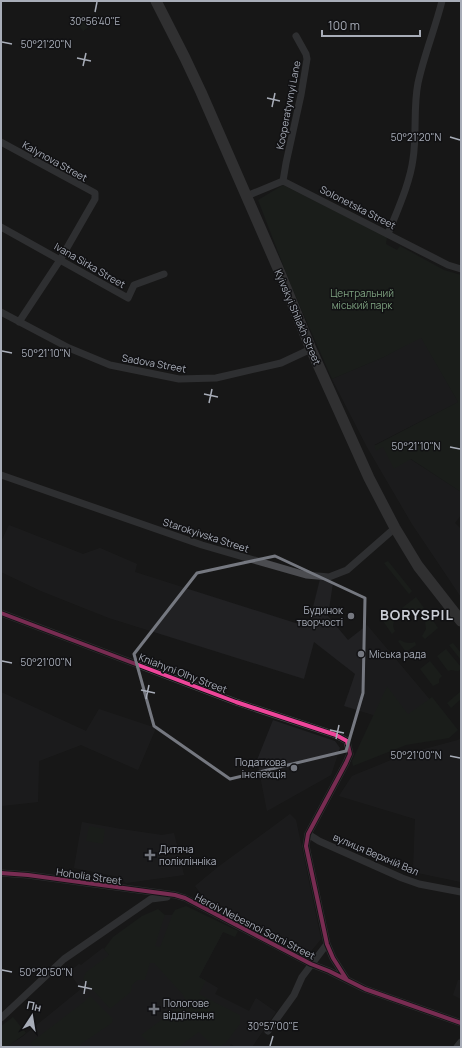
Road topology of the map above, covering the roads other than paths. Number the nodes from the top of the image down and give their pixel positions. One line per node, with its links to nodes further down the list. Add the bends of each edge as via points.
1 (156, 1): 6 (highway, Kyivskyi Shliakh Street, via 195,78)
2 (442, 1): 8 (street, via 418,84 413,161 406,188)
3 (296, 36): 5 (street, Kooperatyvnyi Lane, via 307,59 302,95)
4 (1, 142): 9 (street, Kalynova Street, via 95,193 95,199)
5 (283, 181): 6 (street, via 249,195); 8 (street, Solonetska Street)
6 (245, 194): 14 (highway, Kyivskyi Shliakh Street)
7 (1, 227): 9 (street, Ivana Sirka Street)
8 (388, 234): 10 (street, Solonetska Street, via 448,265)
9 (60, 260): 11 (street, Ivana Sirka Street, via 128,298 134,285); 13 (street)
10 (461, 269)
11 (164, 274)
12 (1, 312): 13 (street, Sadova Street)
13 (19, 322): 14 (street, Sadova Street, via 68,348 110,365 179,379 216,378 281,363)
14 (311, 349): 16 (highway, Kyivskyi Shliakh Street, via 369,478)
15 (1, 475): 16 (street, Starokyivska Street, via 202,545 306,575 329,577 347,570)
16 (395, 528): 18 (highway, Kyivskyi Shliakh Street, via 418,566)
17 (1, 613): 19 (street, Kniahyni Olhy Street, via 347,741 350,754)
18 (461, 621)
19 (308, 834): 21 (street, вулиця Верхній Вал, via 402,878); 23 (street, via 306,846)
20 (1, 873): 22 (street, Hoholia Street)
21 (461, 892)
22 (175, 895): 24 (street, Heroiv Nebesnoi Sotni Street); 26 (street, via 151,899 64,959)
23 (327, 944): 24 (street); 25 (street)
24 (311, 964): 25 (street, Heroiv Nebesnoi Sotni Street); 28 (street, via 294,995)
25 (347, 980): 27 (street, Heroiv Nebesnoi Sotni Street, via 365,989)
26 (1, 1018)
27 (461, 1023)
28 (268, 1031)
29 (461, 1042): 30 (street)
30 (457, 1047)

